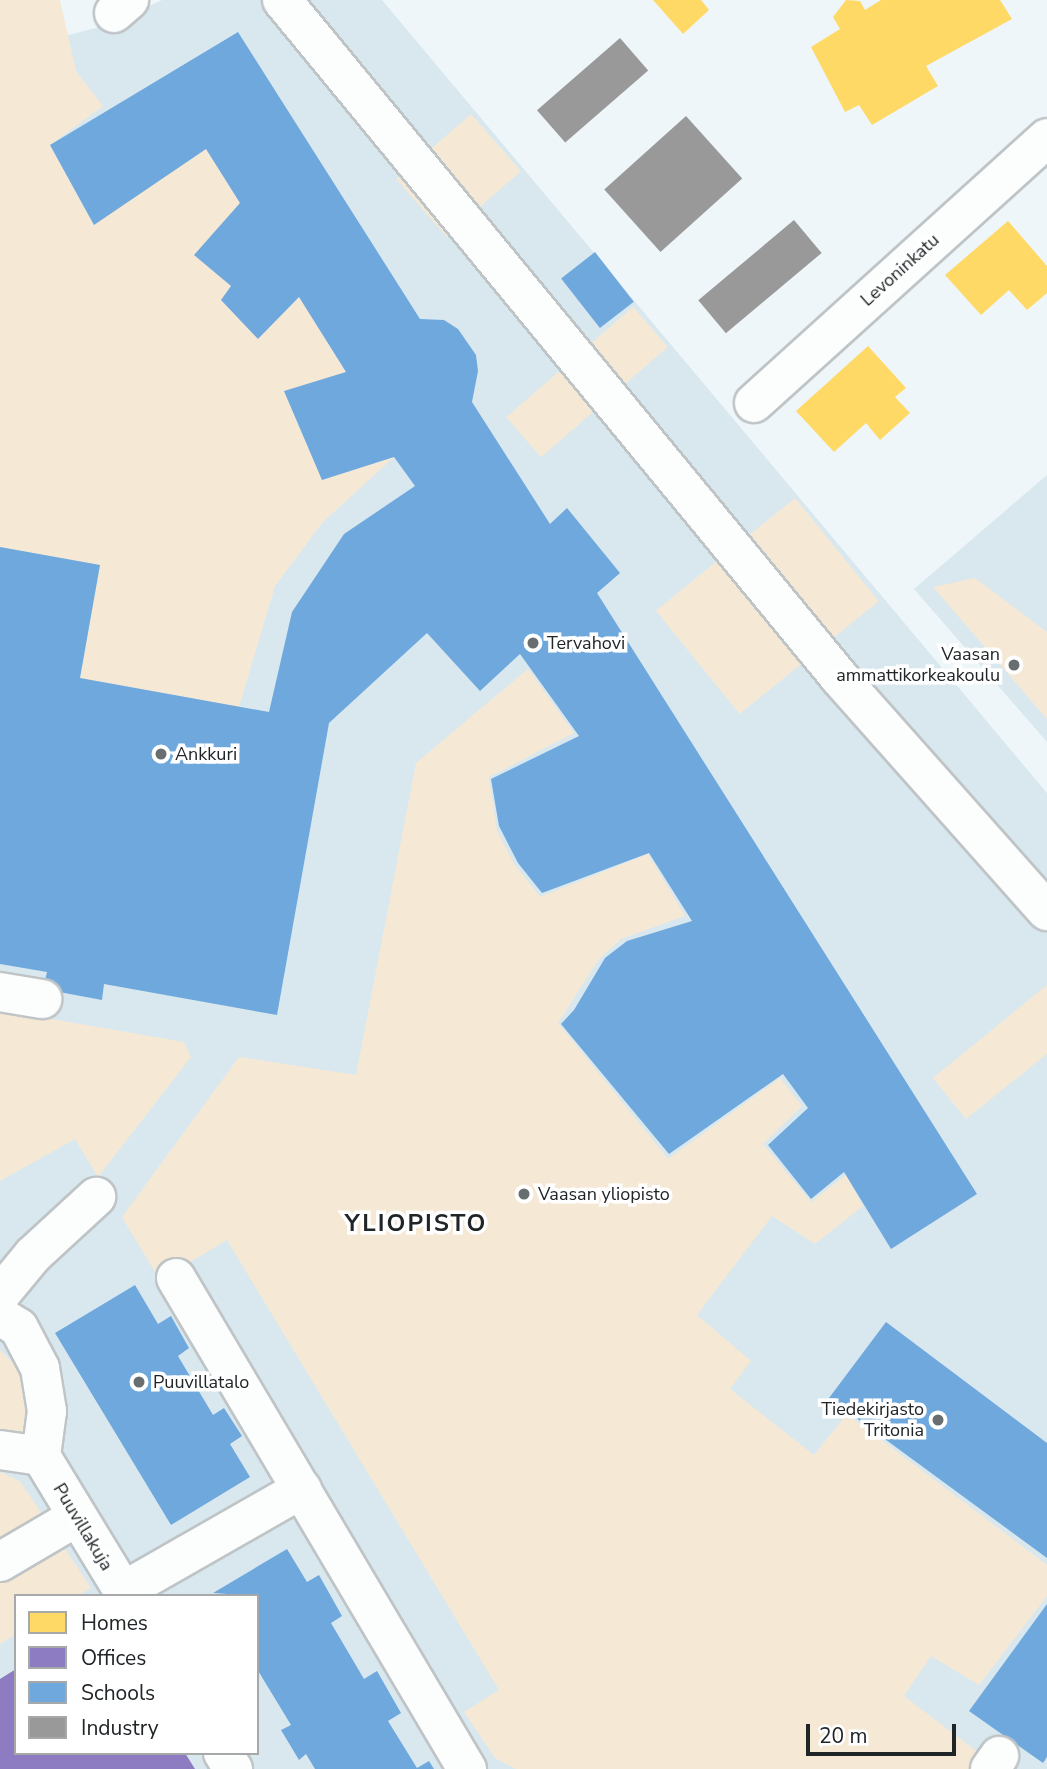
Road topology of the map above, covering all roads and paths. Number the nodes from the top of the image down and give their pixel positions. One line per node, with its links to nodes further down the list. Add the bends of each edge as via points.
1 (282, 0): 4 (street, via 839,677)
2 (1047, 138): 3 (street, Levoninkatu)
3 (754, 403)
4 (1047, 911)
5 (0, 992): 6 (street)
6 (43, 999)
7 (96, 1197): 9 (street, via 33,1255)
8 (176, 1278): 13 (street)
9 (0, 1295)
10 (0, 1316): 12 (street, via 19,1328 40,1368 47,1411)
11 (0, 1450): 12 (street)
12 (41, 1457): 14 (street, Puuvillakuja)
13 (302, 1489): 16 (street); 17 (street)
14 (75, 1518): 15 (street); 16 (street, Puuvillakuja)
15 (0, 1562)
16 (124, 1593)
17 (467, 1769)

